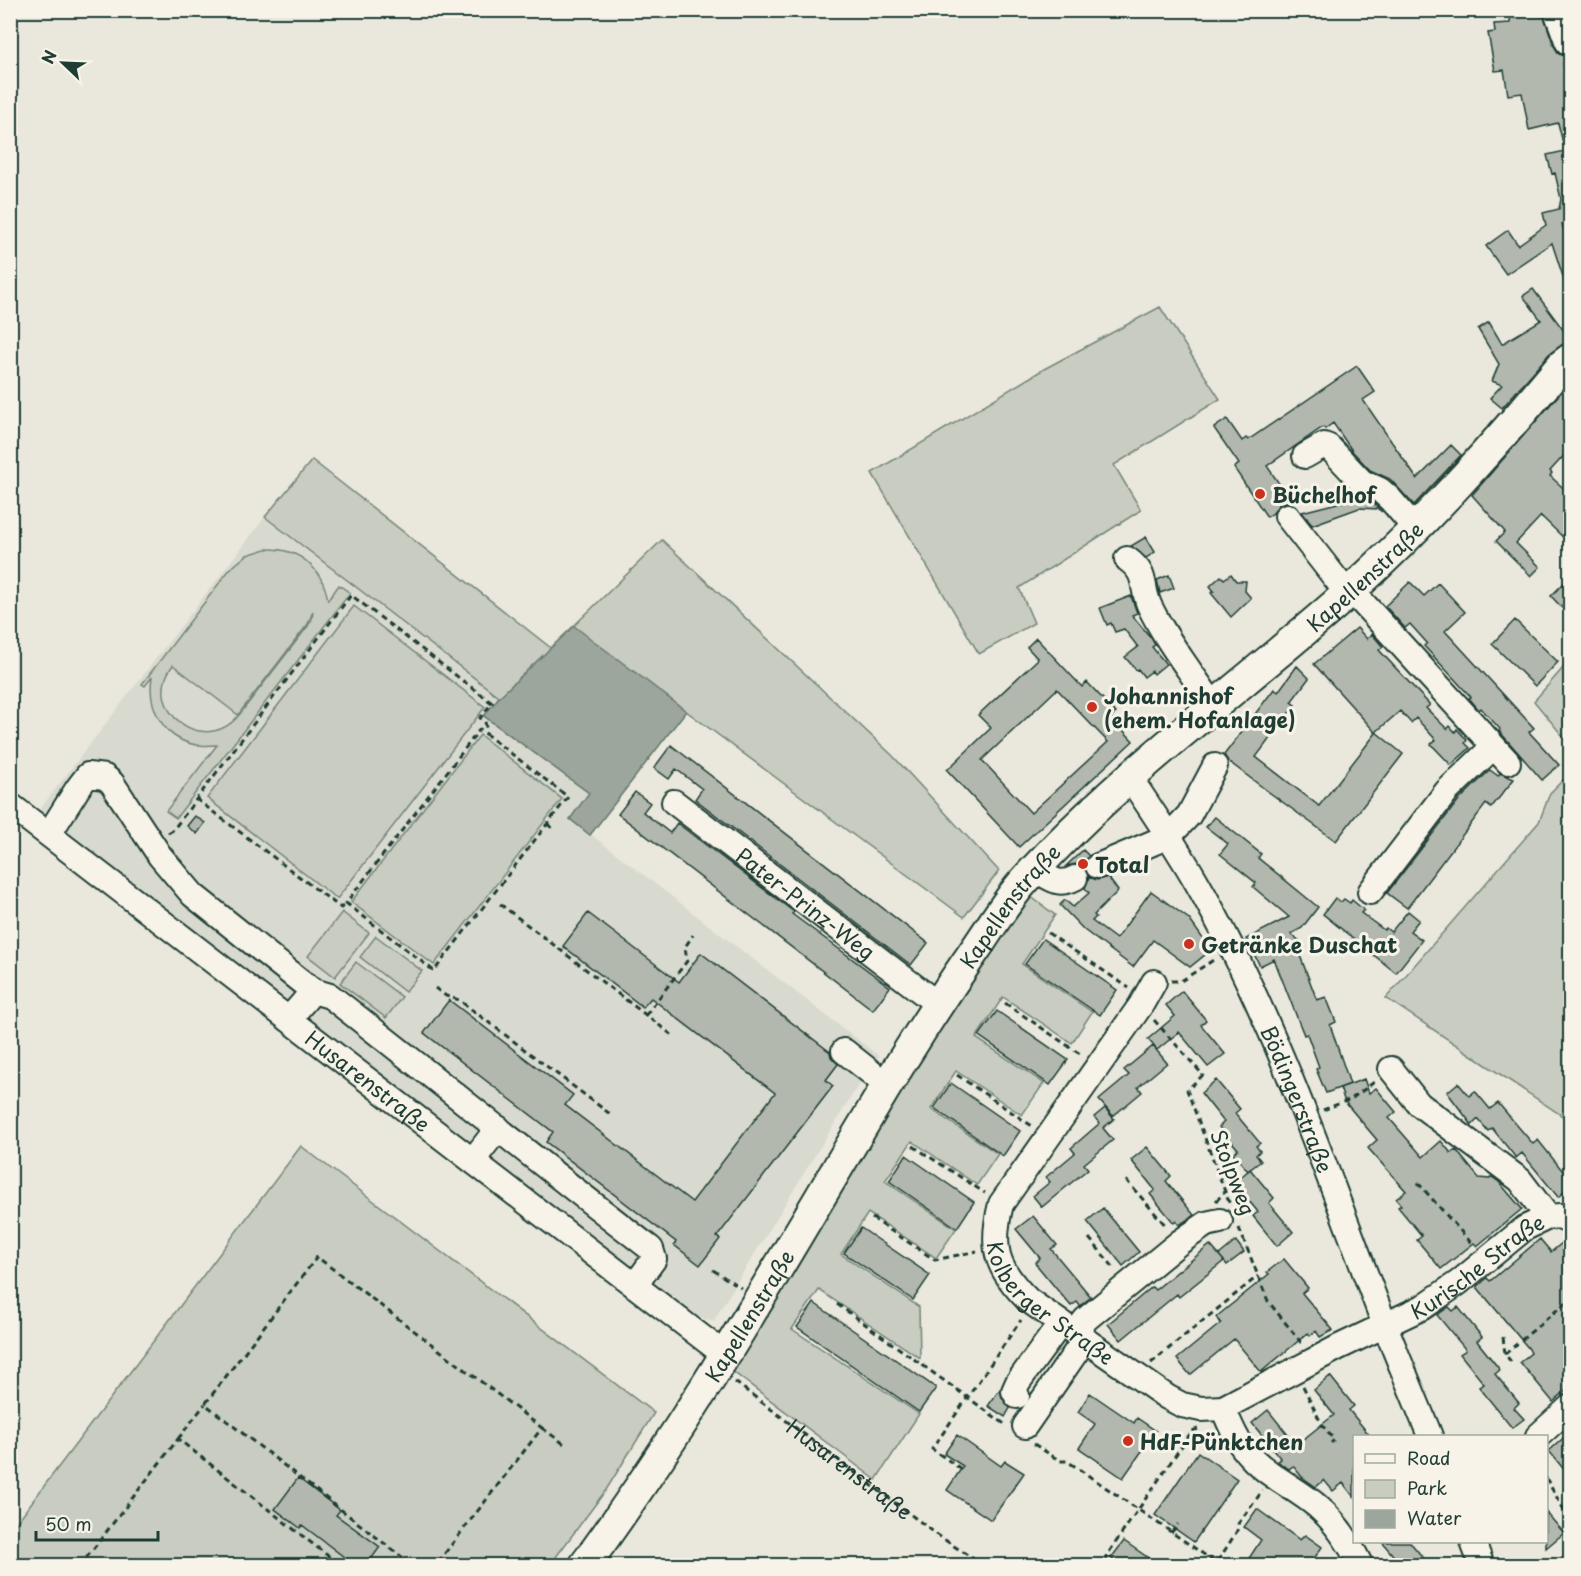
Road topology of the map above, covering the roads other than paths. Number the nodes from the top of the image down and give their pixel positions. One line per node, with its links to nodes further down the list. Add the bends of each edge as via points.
1 (1559, 10): 2 (main road)
2 (1570, 40)
3 (1570, 359): 6 (main road, Kapellenstraße)
4 (1305, 456): 6 (street, via 1324,445 1329,447 1362,482 1385,494)
5 (1287, 516): 8 (street)
6 (1415, 528): 8 (main road, Kapellenstraße)
7 (1127, 559): 9 (street, via 1139,569 1149,605)
8 (1349, 592): 9 (main road, Kapellenstraße); 19 (street, via 1500,755 1447,791)
9 (1213, 705): 11 (main road, Kapellenstraße)
10 (1215, 766): 15 (street, via 1189,815)
11 (1130, 778): 15 (street, Bödingerstraße); 17 (main road, Kapellenstraße)
12 (674, 802): 22 (street, Pater-Prinz-Weg)
13 (10, 805): 14 (street, Husarenstraße)
14 (49, 834): 20 (street, via 88,775 105,777 160,856 193,895); 23 (street, Husarenstraße)
15 (1169, 836): 16 (street); 32 (street, Bödingerstraße, via 1232,948 1307,1116)
16 (1098, 866)
17 (1035, 869): 18 (street, via 1064,883); 22 (main road, Kapellenstraße)
18 (1075, 878)
19 (1370, 892)
20 (313, 992): 23 (street); 27 (street, via 330,996)
21 (1146, 995): 33 (street, Kolberger Straße, via 1002,1204 995,1227 1002,1268 1014,1286)
22 (938, 1003): 26 (main road, Kapellenstraße)
23 (289, 1019): 28 (street, Husarenstraße)
24 (844, 1051): 26 (street)
25 (1391, 1069): 30 (street, via 1419,1104 1520,1180)
26 (887, 1085): 34 (main road, Kapellenstraße)
27 (498, 1128): 28 (street); 31 (street, via 651,1249 654,1259)
28 (473, 1160): 31 (street, Husarenstraße)
29 (1230, 1219): 33 (street, via 1206,1224 1180,1242)
30 (1559, 1219): 32 (street, Kurische Straße, via 1525,1228 1458,1283 1423,1307)
31 (635, 1285): 34 (street, Husarenstraße)
32 (1385, 1324): 37 (street, Kolberger Straße); 39 (street, Bödingerstraße)
33 (1074, 1332): 35 (street, via 1018,1382 1014,1391); 37 (street, Kolberger Straße, via 1182,1405); 38 (street)
34 (721, 1362): 42 (main road, Kapellenstraße)
35 (1017, 1396)
36 (1570, 1407): 40 (street)
37 (1223, 1408): 43 (street, via 1249,1456 1317,1506 1339,1529)
38 (1023, 1433)
39 (1429, 1435)
40 (1540, 1435)
41 (1473, 1543): 44 (street)
42 (584, 1566)
43 (1361, 1566)
44 (1482, 1566)

